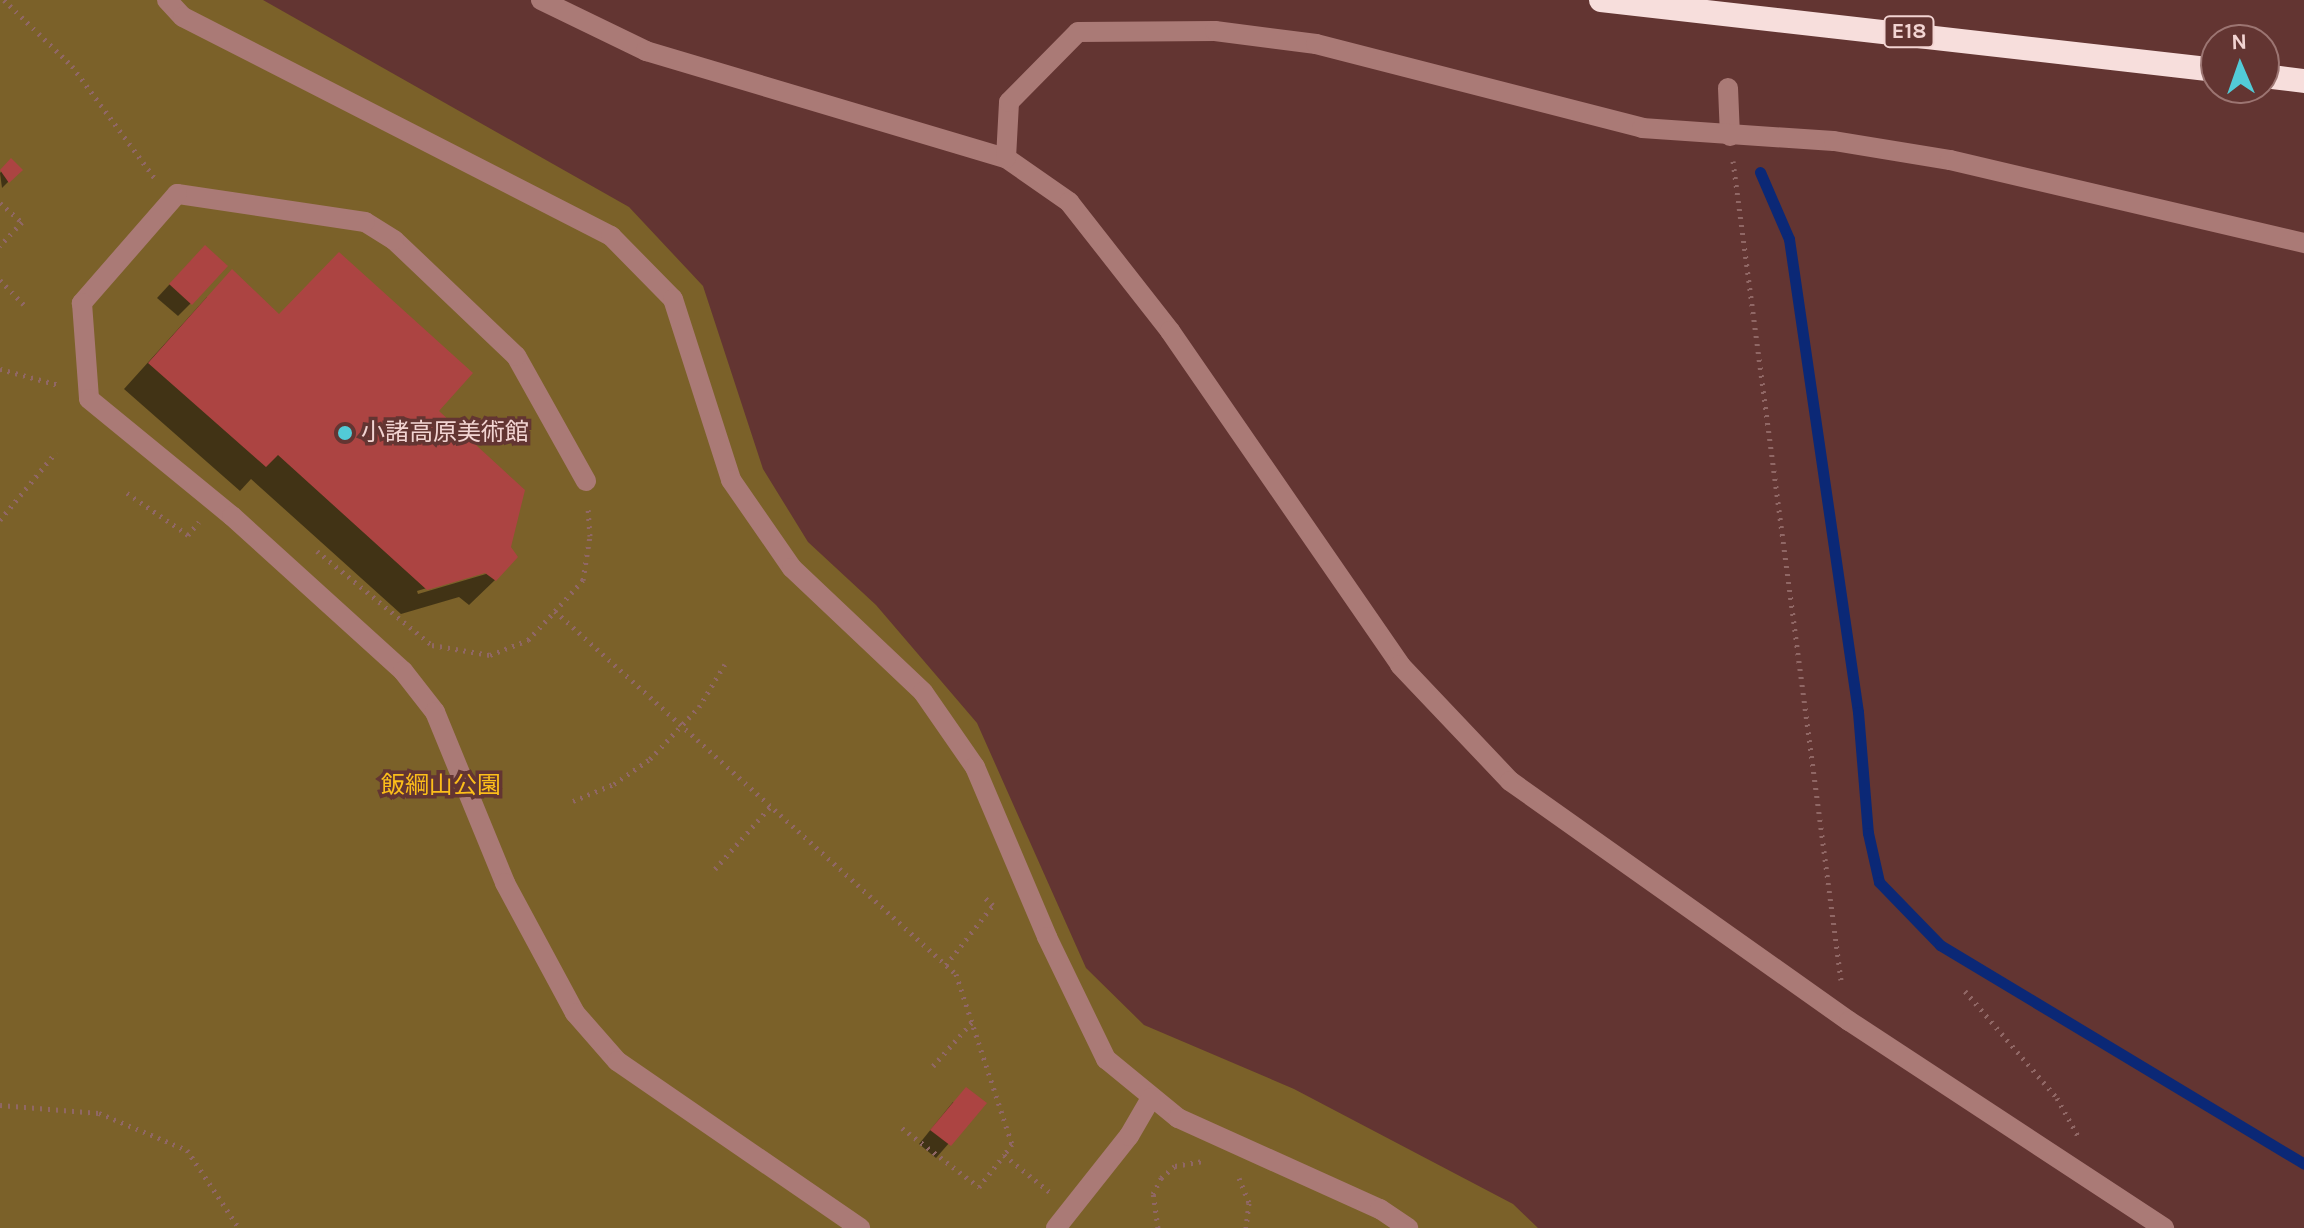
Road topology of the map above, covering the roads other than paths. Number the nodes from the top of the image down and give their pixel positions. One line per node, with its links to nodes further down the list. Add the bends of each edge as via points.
1 (167, 0): 12 (street, via 183,17 611,236 673,299 731,480 792,568 923,692 975,767 1106,1059)
2 (541, 0): 9 (street, via 646,51)
3 (1601, 0): 4 (highway, E18)
4 (2200, 68)
5 (2280, 78): 6 (highway)
6 (2304, 81)
7 (1728, 88): 8 (street)
8 (1730, 136): 9 (street, via 1642,128 1316,44 1215,31 1078,32 1009,102); 10 (street, via 1834,141 1950,160)
9 (1006, 158): 16 (street, via 1069,202 1170,331 1400,665 1510,781 1849,1021)
10 (2304, 243)
11 (586, 481): 13 (street, via 516,356 394,240 365,222 177,194 82,303 89,399 403,671 435,712 505,883 575,1013 617,1061)
12 (1151, 1098): 14 (street, via 1129,1136); 15 (street, via 1178,1118 1380,1209)
13 (860, 1228)
14 (1056, 1228)
15 (1408, 1228)
16 (2164, 1228)

